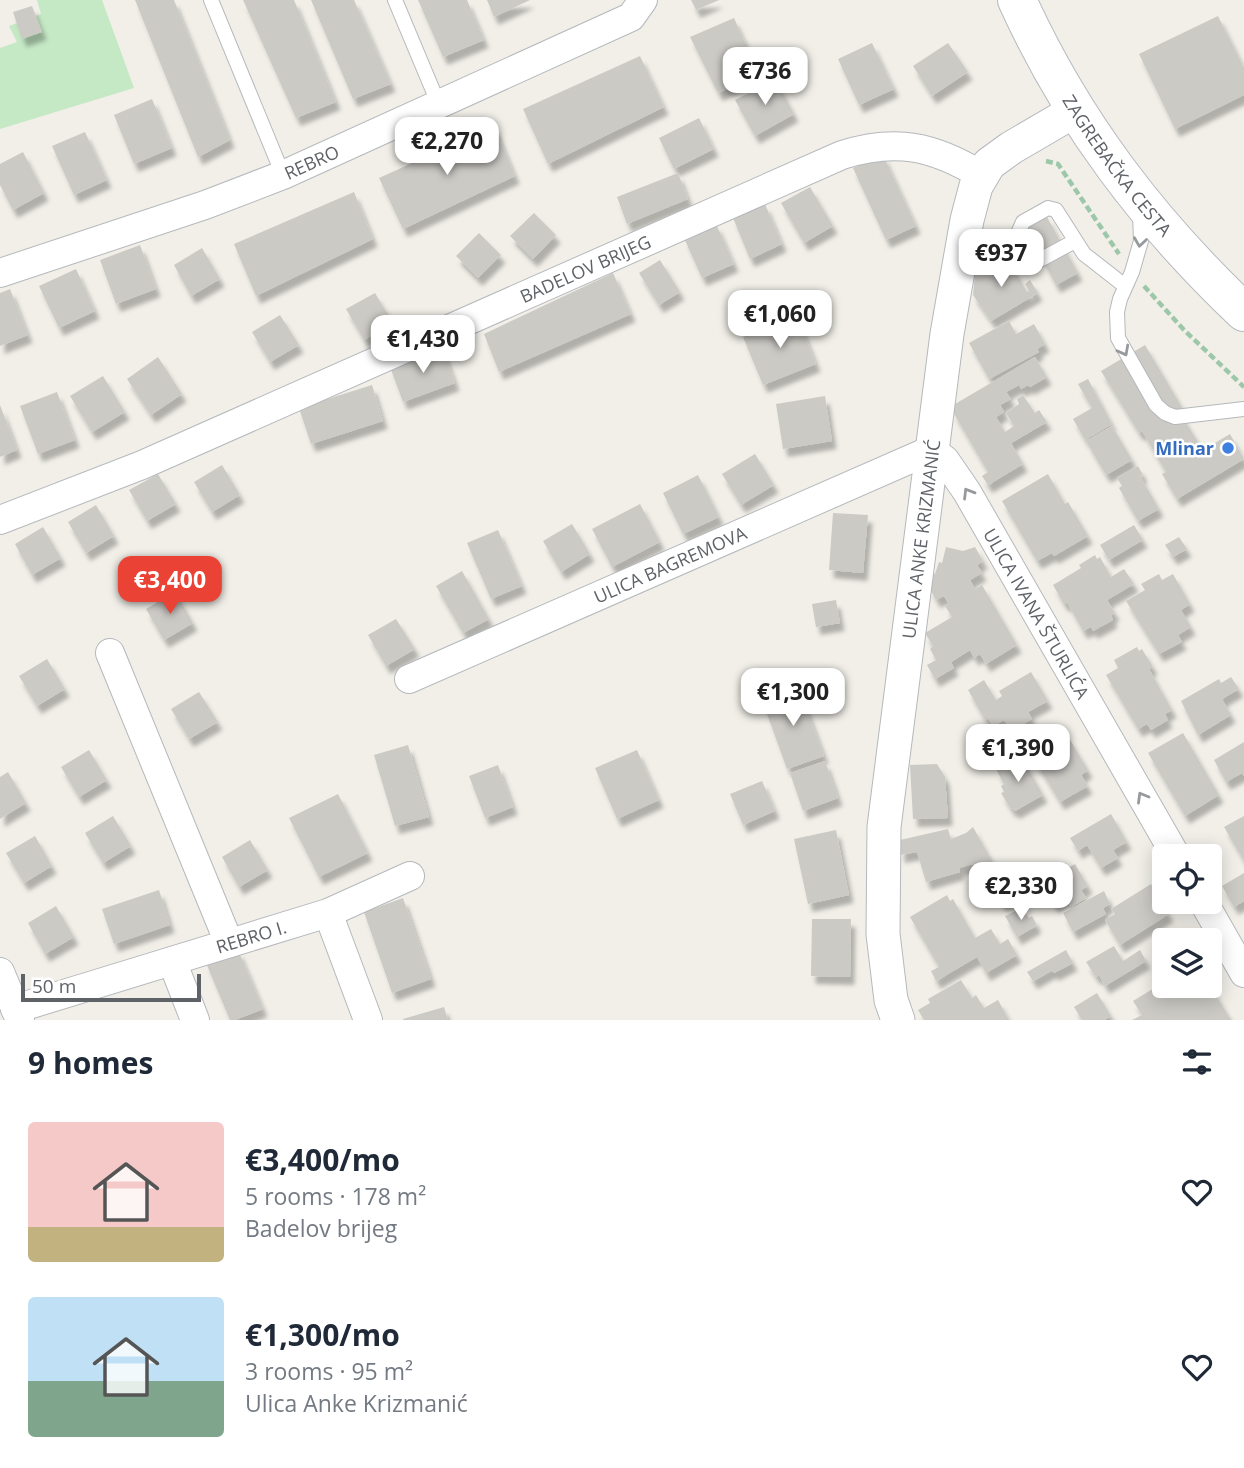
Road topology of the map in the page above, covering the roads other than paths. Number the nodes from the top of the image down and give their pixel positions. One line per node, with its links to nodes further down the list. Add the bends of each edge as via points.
1 (211, 0): 7 (lane)
2 (395, 0): 5 (lane)
3 (643, 0): 5 (street, REBRO, via 631,17)
4 (1023, 4): 6 (main road, ZAGREBAČKA CESTA, via 1042,53)
5 (439, 105): 7 (street, REBRO)
6 (1076, 110): 8 (street, ULICA ANKE KRIZMANIĆ, via 1011,148); 9 (main road, ZAGREBAČKA CESTA)
7 (283, 175): 11 (street, REBRO)
8 (981, 175): 15 (street, ULICA ANKE KRIZMANIĆ, via 971,197); 16 (street, BADELOV BRIJEG, via 944,157 905,146 869,147 842,155 142,465)
9 (1136, 196): 12 (lane, one-way to 12, via 1141,241); 13 (main road, ZAGREBAČKA CESTA, via 1188,257)
10 (1075, 241): 12 (lane, via 1084,254)
11 (0, 273)
12 (1125, 286): 14 (lane, one-way to 14, via 1117,312 1118,338 1156,405 1175,417)
13 (1244, 312)
14 (1244, 409)
15 (932, 450): 18 (street, ULICA BAGREMOVA); 19 (street, ULICA IVANA ŠTURLIĆA, one-way to 15, via 967,492 945,460); 30 (street, ULICA ANKE KRIZMANIĆ, via 884,827 883,934)
16 (0, 520)
17 (110, 653): 23 (street)
18 (409, 679)
19 (1170, 844)
20 (410, 876): 21 (street, REBRO I.)
21 (328, 913): 23 (street, REBRO I.); 29 (street)
22 (1210, 914): 26 (street)
23 (229, 943): 24 (street, REBRO I.)
24 (172, 961): 27 (street, REBRO I.); 28 (street)
25 (0, 972): 27 (street)
26 (1244, 973)
27 (18, 1014)
28 (195, 1020)
29 (368, 1020)
30 (898, 1020)

